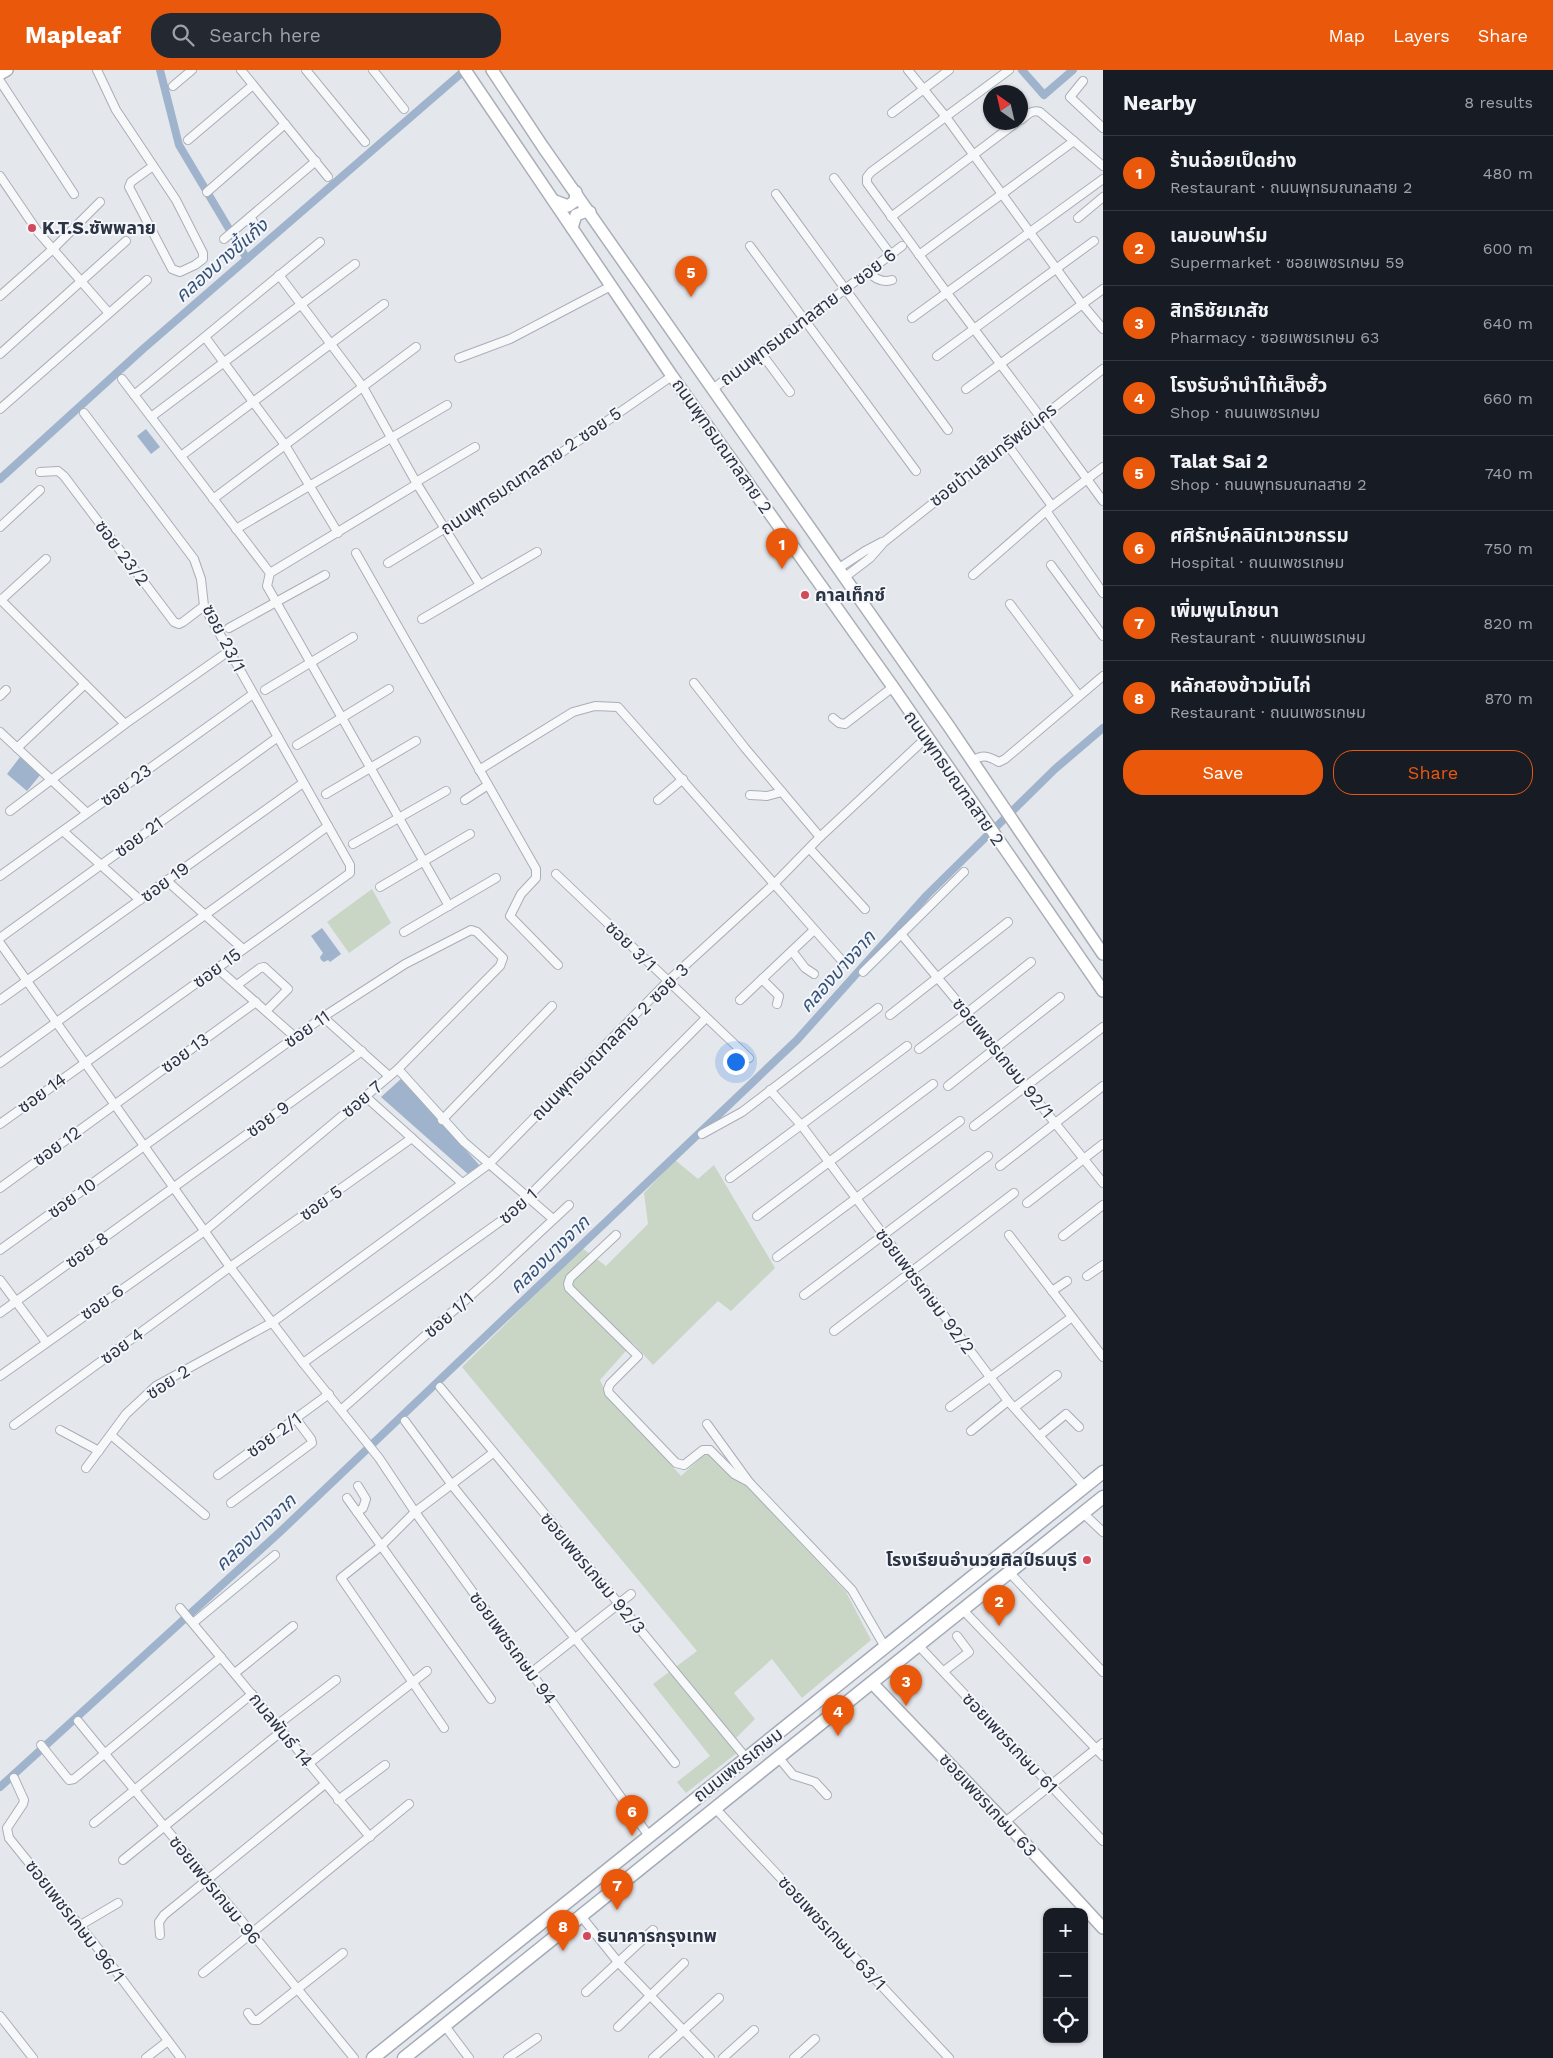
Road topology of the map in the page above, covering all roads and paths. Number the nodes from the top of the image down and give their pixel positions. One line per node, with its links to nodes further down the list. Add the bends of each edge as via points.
1 (7, 70): 12 (main road)
2 (97, 70): 30 (street, via 116,110)
3 (192, 70): 16 (street)
4 (241, 70): 15 (street)
5 (306, 70): 26 (street)
6 (373, 70): 18 (street)
7 (465, 70): 42 (main road, ถนนพุทธมณฑลสาย 2)
8 (492, 70): 37 (main road, ถนนพุทธมณฑลสาย 2)
9 (908, 70): 17 (street)
10 (948, 70): 17 (street)
11 (1009, 70): 21 (street)
12 (0, 74)
13 (0, 81): 38 (street)
14 (1083, 81): 23 (street, via 1070,97)
15 (253, 85): 22 (street); 25 (street)
16 (173, 86)
17 (924, 88): 19 (street); 21 (street)
18 (404, 109)
19 (892, 113)
20 (1028, 114): 27 (street, via 1040,112)
21 (946, 117): 28 (street); 45 (street, via 867,177 867,183)
22 (285, 124): 29 (street); 36 (street)
23 (1103, 128)
24 (1007, 130): 28 (street)
25 (188, 140)
26 (365, 142)
27 (1074, 142): 31 (street); 40 (street)
28 (973, 156): 40 (street); 45 (street)
29 (316, 162): 33 (street); 46 (street)
30 (153, 166): 30 (street, via 131,182 129,188 172,269 180,272 203,259 203,253 172,194)
31 (1103, 166)
32 (0, 176): 57 (street)
33 (328, 176)
34 (834, 178): 58 (street)
35 (1103, 179): 50 (street)
36 (207, 192)
37 (576, 192): 42 (main road, via 575,201 568,206); 44 (main road, ถนนพุทธมณฑลสาย 2)
38 (74, 194)
39 (776, 194): 68 (street)
40 (1002, 194): 50 (street); 59 (street)
41 (1103, 197): 47 (street)
42 (555, 201): 48 (main road, ถนนพุทธมณฑลสาย 2)
43 (100, 202): 57 (street)
44 (590, 212): 48 (main road, via 576,215); 93 (main road, ถนนพุทธมณฑลสาย 2)
45 (891, 216): 59 (street)
46 (250, 218): 49 (street); 51 (street)
47 (1078, 218)
48 (572, 228): 67 (main road, ถนนพุทธมณฑลสาย 2)
49 (259, 230)
50 (1030, 232): 61 (street); 70 (street)
51 (224, 239)
52 (126, 241): 66 (street)
53 (320, 242): 63 (street)
54 (1094, 242): 61 (street)
55 (750, 246): 77 (street)
56 (902, 246): 58 (street, ถนนพุทธมณฑลสาย ๒ ซอย 6)
57 (53, 249): 66 (street); 71 (street)
58 (891, 254): 62 (street, ถนนพุทธมณฑลสาย ๒ ซอย 6)
59 (919, 255): 70 (street)
60 (355, 264): 72 (street)
61 (1056, 268): 74 (street); 78 (street)
62 (868, 272): 65 (street, via 886,282); 68 (street, ถนนพุทธมณฑลสาย ๒ ซอย 6)
63 (279, 276): 72 (street); 80 (street)
64 (147, 280): 75 (street)
65 (892, 280)
66 (81, 281): 75 (street); 84 (street)
67 (611, 286): 86 (street, via 510,339); 90 (main road, ถนนพุทธมณฑลสาย 2)
68 (846, 289): 77 (street, ถนนพุทธมณฑลสาย ๒ ซอย 6); 103 (street)
69 (1103, 289): 74 (street)
70 (947, 293): 76 (street); 78 (street)
71 (0, 296)
72 (301, 304): 81 (street); 87 (street)
73 (384, 304): 81 (street)
74 (1082, 304): 79 (street); 88 (street)
75 (108, 312): 99 (street)
76 (912, 318)
77 (804, 320): 83 (street, ถนนพุทธมณฑลสาย ๒ ซอย 6); 110 (street)
78 (973, 328): 85 (street); 88 (street)
79 (1103, 329)
80 (205, 337): 87 (street); 96 (street)
81 (331, 344): 92 (street); 97 (street)
82 (416, 347): 92 (street)
83 (761, 353): 93 (street, ถนนพุทธมณฑลสาย ๒ ซอย 6); 95 (street)
84 (0, 354)
85 (937, 356)
86 (459, 358)
87 (224, 362): 97 (street); 101 (street)
88 (1000, 364): 94 (street); 102 (street)
89 (1103, 369): 102 (street, ซอยบ้านสินทรัพย์นคร)
90 (672, 376): 121 (street, ถนนพุทธมณฑลสาย 2 ซอย 5, via 506,491); 147 (main road, ถนนพุทธมณฑลสาย 2)
91 (122, 379): 96 (street)
92 (363, 387): 104 (street); 106 (street)
93 (714, 388): 129 (main road, ถนนพุทธมณฑลสาย 2)
94 (966, 389)
95 (790, 392)
96 (134, 396): 101 (street)
97 (253, 401): 106 (street); 108 (street)
98 (447, 405): 104 (street)
99 (0, 409)
100 (84, 413): 137 (street, ซอย 23/1, via 194,560 201,579)
101 (151, 417): 108 (street)
102 (1043, 421): 105 (street, ซอยบ้านสินทรัพย์นคร); 112 (street)
103 (948, 430)
104 (392, 438): 113 (street); 114 (street)
105 (1007, 444): 118 (street); 129 (street, ซอยบ้านสินทรัพย์นคร)
106 (285, 445): 114 (street); 116 (street)
107 (475, 447): 113 (street)
108 (181, 456): 116 (street)
109 (1103, 467): 112 (street)
110 (916, 471)
111 (40, 472): 137 (street, ซอย 23/2, via 60,472 174,622 183,622)
112 (1087, 479): 117 (street); 118 (street)
113 (417, 483): 121 (street); 122 (street)
114 (310, 486): 120 (street); 122 (street)
115 (40, 490): 119 (street)
116 (213, 499): 120 (street)
117 (1103, 501)
118 (1049, 509): 131 (street); 133 (street)
119 (0, 527)
120 (236, 528): 128 (street)
121 (445, 528): 126 (street, ถนนพุทธมณฑลสาย 2 ซอย 5); 132 (street)
122 (338, 533): 128 (street)
123 (537, 552): 132 (street)
124 (356, 553): 163 (street)
125 (46, 559): 134 (street)
126 (388, 563)
127 (1051, 566): 140 (street)
128 (270, 573): 135 (street, via 267,586)
129 (842, 573): 161 (main road, ถนนพุทธมณฑลสาย 2)
130 (325, 575): 135 (street)
131 (973, 575)
132 (480, 585): 138 (street)
133 (1103, 592)
134 (0, 600): 146 (street)
135 (276, 602): 139 (street); 143 (street)
136 (1010, 604): 151 (street)
137 (204, 606): 142 (street, ซอย 23/1)
138 (422, 619)
139 (229, 628)
140 (1103, 636)
141 (353, 637): 143 (street)
142 (229, 651): 150 (street, ซอย 23/1); 154 (street)
143 (309, 663): 149 (street); 152 (street)
144 (1103, 676): 151 (street)
145 (694, 683): 169 (street)
146 (85, 684): 154 (street); 160 (street)
147 (892, 687): 153 (street, via 845,724); 157 (main road, ถนนพุทธมณฑลสาย 2)
148 (389, 689): 152 (street)
149 (265, 690)
150 (252, 694): 156 (street, ซอย 23/1); 175 (street, ซอย 23)
151 (1079, 696): 161 (street, via 1005,759 999,762 981,756)
152 (342, 718): 159 (street); 162 (street)
153 (833, 718)
154 (125, 724): 165 (street)
155 (0, 732): 160 (street)
156 (278, 737): 166 (street, ซอย 23/1); 184 (street, ซอย 21)
157 (926, 738): 180 (street, ถนนพุทธมณฑลสาย 2 ซอย 3); 218 (main road, ถนนพุทธมณฑลสาย 2)
158 (416, 741): 162 (street)
159 (297, 744)
160 (17, 748): 165 (street)
161 (972, 761): 206 (main road, ถนนพุทธมณฑลสาย 2)
162 (370, 768): 170 (street); 176 (street)
163 (479, 770): 164 (street, via 563,717 584,708 604,706 618,707); 167 (street)
164 (683, 779): 173 (street); 191 (street)
165 (51, 780): 174 (street); 175 (street)
166 (303, 783): 177 (street, ซอย 23/1); 190 (street, ซอย 19)
167 (488, 785): 172 (street); 209 (street, via 537,873 517,899 510,916)
168 (446, 791): 176 (street)
169 (782, 792): 171 (street, via 767,796); 180 (street)
170 (326, 794)
171 (750, 795)
172 (465, 800)
173 (658, 800)
174 (10, 811)
175 (87, 813): 178 (street, ซอย 23)
176 (398, 819): 181 (street); 183 (street)
177 (328, 826): 186 (street, ซอย 23/1, via 350,865); 196 (street)
178 (63, 830): 184 (street); 188 (street, ซอย 23)
179 (470, 834): 183 (street)
180 (820, 837): 182 (street, ถนนพุทธมณฑลสาย 2 ซอย 3)
181 (353, 844)
182 (810, 850): 191 (street, ถนนพุทธมณฑลสาย 2 ซอย 3); 195 (street)
183 (423, 861): 192 (street); 194 (street)
184 (100, 864): 193 (street); 202 (street, ซอย 21)
185 (964, 872): 201 (street)
186 (350, 873): 204 (street, ซอย 15)
187 (556, 874): 216 (street, ซอย 3/1)
188 (0, 876)
189 (496, 878): 194 (street)
190 (166, 880): 193 (street, ซอย 19); 196 (street)
191 (774, 884): 198 (street); 216 (street, ถนนพุทธมณฑลสาย 2 ซอย 3)
192 (380, 887)
193 (140, 900): 215 (street, ซอย 19)
194 (449, 906): 199 (street)
195 (865, 909)
196 (205, 915): 204 (street); 231 (street)
197 (1008, 922): 214 (street)
198 (814, 930): 205 (street); 208 (street)
199 (404, 932)
200 (477, 932): 229 (street, ซอย 11, via 468,931 416,957); 241 (street, ซอย 7, via 504,961)
201 (901, 934): 211 (street); 214 (street, ซอยเพชรเกษม 92/1)
202 (0, 938)
203 (0, 943): 215 (street, ซอยเพชรเกษม 94)
204 (243, 949): 210 (street, ซอย 15)
205 (792, 951): 212 (street); 213 (street)
206 (1103, 954)
207 (1031, 962): 227 (street)
208 (844, 963)
209 (558, 965)
210 (217, 968): 217 (street); 239 (street, ซอย 15)
211 (863, 972)
212 (814, 974)
213 (762, 979): 221 (street); 223 (street, via 779,996)
214 (937, 979): 227 (street, ซอยเพชรเกษม 92/1); 228 (street)
215 (27, 981): 220 (street, ซอย 19); 231 (street, ซอยเพชรเกษม 94)
216 (668, 981): 230 (street, ซอย 3/1); 263 (street, ถนนพุทธมณฑลสาย 2 ซอย 3)
217 (237, 985): 222 (street); 226 (street, via 264,967 275,976 288,989)
218 (1103, 992)
219 (1060, 997): 236 (street)
220 (0, 1000)
221 (740, 1000)
222 (256, 1002): 226 (street); 249 (street, ซอย 13)
223 (778, 1004)
224 (552, 1006): 250 (street)
225 (878, 1008): 247 (street)
226 (266, 1011): 233 (street)
227 (968, 1013): 235 (street); 236 (street, ซอยเพชรเกษม 92/1)
228 (890, 1015)
229 (323, 1017): 233 (street, ซอย 11); 237 (street)
230 (706, 1018): 238 (street, ซอย 3/1); 271 (street, ซอย 1)
231 (56, 1022): 239 (street, ซอยเพชรเกษม 94); 240 (street)
232 (1103, 1027): 246 (street)
233 (296, 1036): 259 (street, ซอย 11)
234 (907, 1046): 254 (street)
235 (918, 1049)
236 (996, 1049): 244 (street); 246 (street, ซอยเพชรเกษม 92/1)
237 (362, 1051): 242 (street); 268 (street, ซอย 9)
238 (749, 1058)
239 (84, 1062): 249 (street, ซอยเพชรเกษม 94); 253 (street, ซอย 14)
240 (0, 1063)
241 (398, 1069): 242 (street, ซอย 7); 250 (street)
242 (389, 1076): 248 (street, ซอย 7)
243 (933, 1084): 262 (street)
244 (948, 1086)
245 (1103, 1086): 252 (street)
246 (1026, 1087): 252 (street, ซอยเพชรเกษม 92/1); 255 (street)
247 (770, 1090): 254 (street, ซอยเพชรเกษม 92/2); 256 (street, via 729,1121)
248 (365, 1096): 257 (street); 278 (street, ซอย 7)
249 (114, 1104): 259 (street, ซอยเพชรเกษม 94); 269 (street, ซอย 12)
250 (442, 1120): 263 (street)
251 (960, 1121): 272 (street)
252 (1056, 1123): 261 (street, ซอยเพชรเกษม 92/1); 264 (street)
253 (0, 1124)
254 (802, 1126): 262 (street, ซอยเพชรเกษม 92/2); 265 (street)
255 (974, 1126)
256 (702, 1134)
257 (412, 1138): 266 (street); 286 (street, ซอย 5)
258 (1103, 1144): 261 (street)
259 (145, 1146): 268 (street, ซอยเพชรเกษม 94); 283 (street, ซอย 10)
260 (988, 1156): 280 (street)
261 (1084, 1160): 267 (street, ซอยเพชรเกษม 92/1); 273 (street)
262 (828, 1162): 272 (street, ซอยเพชรเกษม 92/2); 276 (street)
263 (490, 1164): 266 (street, ถนนพุทธมณฑลสาย 2 ซอย 3); 271 (street)
264 (1000, 1166)
265 (730, 1178)
266 (462, 1183): 296 (street, ถนนพุทธมณฑลสาย 2 ซอย 3)
267 (1103, 1183)
268 (173, 1186): 278 (street, ซอยเพชรเกษม 94); 293 (street, ซอย 8)
269 (0, 1188)
270 (1014, 1193): 287 (street)
271 (529, 1197): 277 (street); 300 (street, ซอย 1, via 504,1219)
272 (856, 1200): 280 (street, ซอยเพชรเกษม 92/2); 284 (street)
273 (1027, 1203)
274 (569, 1205): 277 (street, ซอย 1/1)
275 (1103, 1205): 282 (street)
276 (757, 1216)
277 (553, 1219): 309 (street, ซอย 1/1)
278 (206, 1230): 286 (street, ซอยเพชรเกษม 94); 298 (street, ซอย 6)
279 (616, 1235): 324 (street, via 570,1278 568,1284 638,1356 610,1384 609,1393 676,1463 684,1465 703,1450 710,1450 734,1474)
280 (884, 1235): 287 (street, ซอยเพชรเกษม 92/2); 292 (street)
281 (1009, 1235): 291 (street)
282 (1063, 1236)
283 (0, 1250)
284 (777, 1257)
285 (1103, 1265): 288 (street)
286 (230, 1267): 296 (street, ซอยเพชรเกษม 94); 313 (street, ซอย 4)
287 (911, 1271): 297 (street); 303 (street, ซอยเพชรเกษม 92/2)
288 (1087, 1276)
289 (0, 1280): 293 (street)
290 (1067, 1281): 291 (street)
291 (1052, 1291): 295 (street)
292 (804, 1295)
293 (16, 1302): 294 (street, ซอย 8); 298 (street)
294 (0, 1313)
295 (1072, 1317): 299 (street); 303 (street)
296 (273, 1322): 300 (street, ซอยเพชรเกษม 94); 317 (street, ซอย 2, via 156,1386 126,1414)
297 (834, 1331)
298 (46, 1342): 302 (street, ซอย 6)
299 (1103, 1357)
300 (304, 1363): 305 (street, ซอยเพชรเกษม 94)
301 (1057, 1375): 308 (street)
302 (0, 1376)
303 (989, 1376): 306 (street, ซอยเพชรเกษม 92/2); 307 (street)
304 (440, 1387): 320 (street, ซอยเพชรเกษม 92/3)
305 (329, 1394): 309 (street, ซอยเพชรเกษม 94); 310 (street, ซอย 2/1)
306 (1008, 1401): 308 (street, ซอยเพชรเกษม 92/2); 316 (street)
307 (950, 1407)
308 (1014, 1407): 318 (street, ซอยเพชรเกษม 92/2)
309 (342, 1409): 332 (street, ซอยเพชรเกษม 94, via 380,1458)
310 (296, 1419): 323 (street, ซอย 2/1); 330 (street, via 312,1443)
311 (404, 1421): 325 (street)
312 (707, 1424): 324 (street)
313 (14, 1426)
314 (1079, 1427): 318 (street, via 1066,1414)
315 (60, 1430): 319 (street)
316 (971, 1432)
317 (111, 1434): 319 (street, ซอย 2); 334 (street)
318 (1039, 1436): 327 (street, ซอยเพชรเกษม 92/2)
319 (99, 1451): 321 (street, ซอย 2)
320 (494, 1453): 325 (street); 340 (street, ซอยเพชรเกษม 92/3)
321 (86, 1468)
322 (1103, 1472): 327 (main road, ถนนเพชรเกษม)
323 (218, 1475)
324 (749, 1482): 348 (street, via 852,1590)
325 (452, 1485): 332 (street); 346 (street)
326 (358, 1486): 331 (street, via 366,1499)
327 (1084, 1487): 348 (main road, ถนนเพชรเกษม)
328 (1103, 1497): 333 (main road, ถนนเพชรเกษม)
329 (347, 1498): 331 (street)
330 (231, 1502)
331 (357, 1512): 336 (street)
332 (415, 1512): 336 (street); 354 (street, ซอยเพชรเกษม 94)
333 (1083, 1513): 335 (street); 338 (main road, ถนนเพชรเกษม)
334 (204, 1515)
335 (1103, 1532)
336 (381, 1546): 356 (street, via 341,1578); 359 (street)
337 (275, 1555): 343 (street)
338 (1009, 1572): 342 (main road, ถนนเพชรเกษม); 352 (street)
339 (631, 1594): 340 (street)
340 (619, 1603): 346 (street); 369 (street, ซอยเพชรเกษม 92/3)
341 (180, 1608): 343 (street, กมลพันธ์ 14)
342 (962, 1609): 347 (main road, ถนนเพชรเกษม); 365 (street)
343 (193, 1623): 349 (street, กมลพันธ์ 14)
344 (293, 1626): 353 (street)
345 (957, 1636): 351 (street, via 969,1652)
346 (576, 1638): 354 (street); 370 (street)
347 (918, 1644): 351 (street, ซอยเพชรเกษม 61); 357 (main road, ถนนเพชรเกษม)
348 (885, 1647): 369 (main road, ถนนเพชรเกษม)
349 (221, 1657): 353 (street, กมลพันธ์ 14); 366 (street)
350 (427, 1671): 356 (street)
351 (944, 1671): 375 (street, ซอยเพชรเกษม 61)
352 (1103, 1672)
353 (235, 1673): 358 (street, กมลพันธ์ 14)
354 (531, 1673): 386 (street, ซอยเพชรเกษม 94)
355 (336, 1680): 361 (street)
356 (413, 1681): 362 (street); 371 (street)
357 (872, 1683): 368 (main road, ถนนเพชรเกษม); 381 (main road, ซอยเพชรเกษม 63)
358 (252, 1694): 361 (street, กมลพันธ์ 14); 376 (street)
359 (491, 1699)
360 (78, 1721): 366 (street, ซอยเพชรเกษม 96)
361 (280, 1728): 371 (street, กมลพันธ์ 14); 383 (street)
362 (444, 1728)
363 (1103, 1743): 365 (street)
364 (41, 1745): 366 (street, via 70,1780)
365 (1096, 1749): 367 (street); 375 (street)
366 (104, 1755): 376 (street, ซอยเพชรเกษม 96)
367 (1103, 1756)
368 (778, 1758): 377 (street, via 793,1775 815,1782); 380 (main road, ถนนเพชรเกษม)
369 (746, 1759): 386 (main road, ถนนเพชรเกษม)
370 (675, 1763)
371 (308, 1764): 374 (street, กมลพันธ์ 14)
372 (385, 1765): 378 (street)
373 (14, 1778): 384 (street, ซอยเพชรเกษม 96/1, via 23,1804)
374 (325, 1784): 378 (street, กมลพันธ์ 14); 390 (street)
375 (1050, 1786): 381 (street); 387 (street, ซอยเพชรเกษม 61)
376 (134, 1791): 382 (street); 383 (street, ซอยเพชรเกษม 96)
377 (827, 1795)
378 (338, 1800): 385 (street, กมลพันธ์ 14)
379 (409, 1804): 385 (street)
380 (715, 1808): 388 (main road, ถนนเพชรเกษม); 427 (street, ซอยเพชรเกษม 63/1)
381 (1005, 1822): 394 (main road, ซอยเพชรเกษม 63)
382 (94, 1823)
383 (163, 1827): 389 (street); 390 (street, ซอยเพชรเกษม 96)
384 (4, 1834): 393 (street, ซอยเพชรเกษม 96/1)
385 (370, 1837): 396 (street)
386 (646, 1838): 388 (main road); 419 (main road, ถนนเพชรเกษม)
387 (1103, 1841)
388 (654, 1856): 392 (main road, ถนนเพชรเกษม)
389 (123, 1860)
390 (208, 1880): 396 (street, ซอยเพชรเกษม 96); 397 (street, via 162,1918 158,1925)
391 (118, 1903): 393 (street)
392 (581, 1916): 399 (street); 408 (main road, ถนนเพชรเกษม)
393 (79, 1926): 414 (street, ซอยเพชรเกษม 96/1)
394 (1103, 1928)
395 (653, 1930): 399 (street)
396 (251, 1934): 401 (street); 402 (street, ซอยเพชรเกษม 96)
397 (160, 1935)
398 (343, 1953): 402 (street)
399 (618, 1962): 403 (street); 404 (street)
400 (684, 1963): 404 (street)
401 (203, 1973)
402 (297, 1990): 406 (street, via 258,2020); 418 (street, ซอยเพชรเกษม 96)
403 (586, 1992)
404 (651, 1997): 409 (street); 410 (street)
405 (719, 1998): 410 (street)
406 (248, 2013)
407 (0, 2016): 415 (street)
408 (445, 2026): 420 (main road, ถนนเพชรเกษม); 421 (street)
409 (618, 2027)
410 (684, 2030): 423 (street); 424 (street)
411 (754, 2030): 425 (street)
412 (537, 2038): 422 (street)
413 (815, 2039): 426 (street)
414 (168, 2041): 416 (street); 417 (street, ซอยเพชรเกษม 96/1)
415 (33, 2058)
416 (146, 2058)
417 (181, 2058)
418 (354, 2058)
419 (373, 2058)
420 (404, 2058)
421 (469, 2058)
422 (508, 2058)
423 (653, 2058)
424 (710, 2058)
425 (724, 2058)
426 (794, 2058)
427 (949, 2058)

